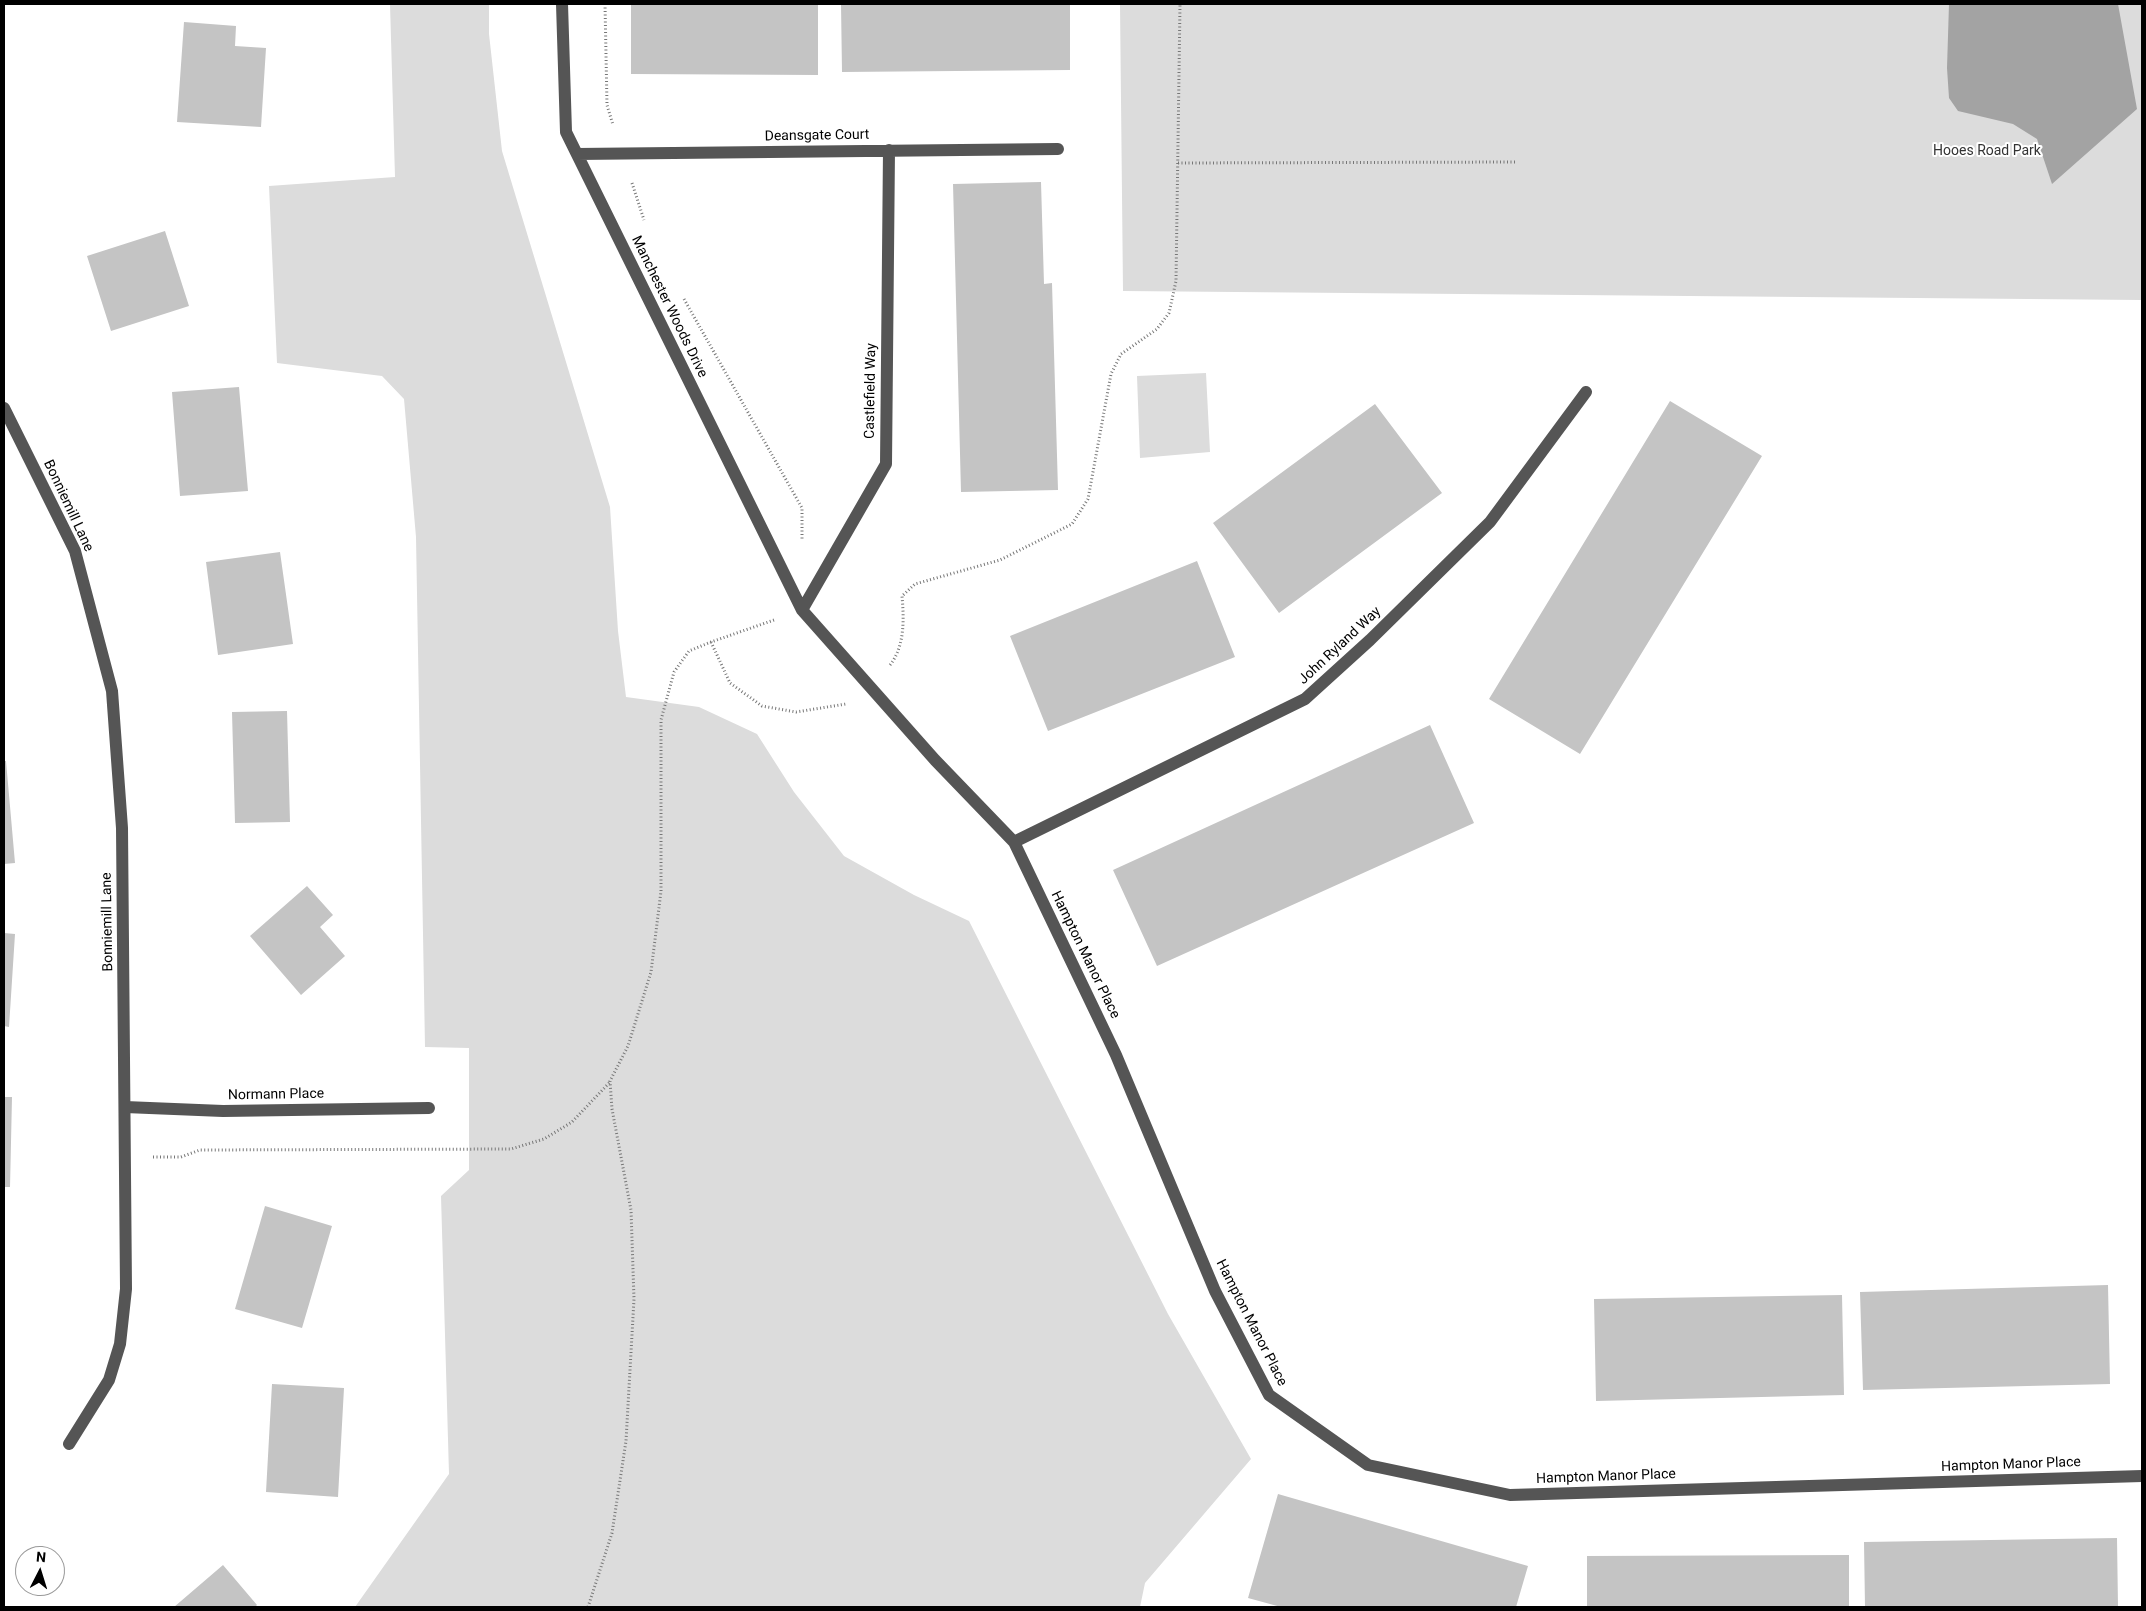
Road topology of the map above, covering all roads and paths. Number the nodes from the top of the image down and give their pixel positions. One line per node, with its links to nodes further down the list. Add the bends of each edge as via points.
1 (562, 4): 7 (street, Manchester Woods Drive, via 566,132)
2 (605, 4): 6 (path, via 607,105)
3 (1180, 4): 9 (path)
4 (1058, 149): 5 (street, Deansgate Court)
5 (889, 150): 6 (street, Deansgate Court); 16 (street, Castlefield Way, via 886,464)
6 (622, 153): 7 (street, Deansgate Court); 10 (path)
7 (577, 154): 16 (street, Manchester Woods Drive)
8 (1516, 162): 9 (path)
9 (1178, 163): 18 (path, via 1176,281 1169,313 1157,328 1121,354 1110,374 1088,499 1072,524 1000,560 915,584 902,596 905,622 897,656)
10 (647, 226)
11 (682, 295): 15 (path, via 802,508)
12 (1586, 392): 19 (street, John Ryland Way, via 1490,522 1370,640 1304,699)
13 (4, 408): 14 (street, Bonniemill Lane)
14 (9, 433): 21 (street, Bonniemill Lane, via 75,551 112,691 122,828)
15 (802, 545)
16 (802, 610): 17 (path); 18 (street, Hampton Manor Place)
17 (711, 642): 18 (path, via 730,683 762,706 796,712 836,706 859,701); 20 (path, via 689,651 674,672 661,720 661,891 651,972 628,1046)
18 (871, 688): 19 (street, Hampton Manor Place)
19 (1014, 842): 25 (street, Hampton Manor Place, via 1116,1054 1215,1290 1269,1395 1368,1465 1510,1495)
20 (610, 1081): 23 (path, via 572,1122 544,1139 511,1149 200,1150 181,1157); 26 (path, via 612,1109 631,1210 634,1298 626,1441 612,1533)
21 (125, 1107): 22 (street, Normann Place, via 223,1111); 23 (street, Bonniemill Lane)
22 (428, 1108)
23 (125, 1157): 24 (street, Bonniemill Lane, via 126,1289 120,1344 109,1380)
24 (69, 1444)
25 (2142, 1476)
26 (588, 1607)

